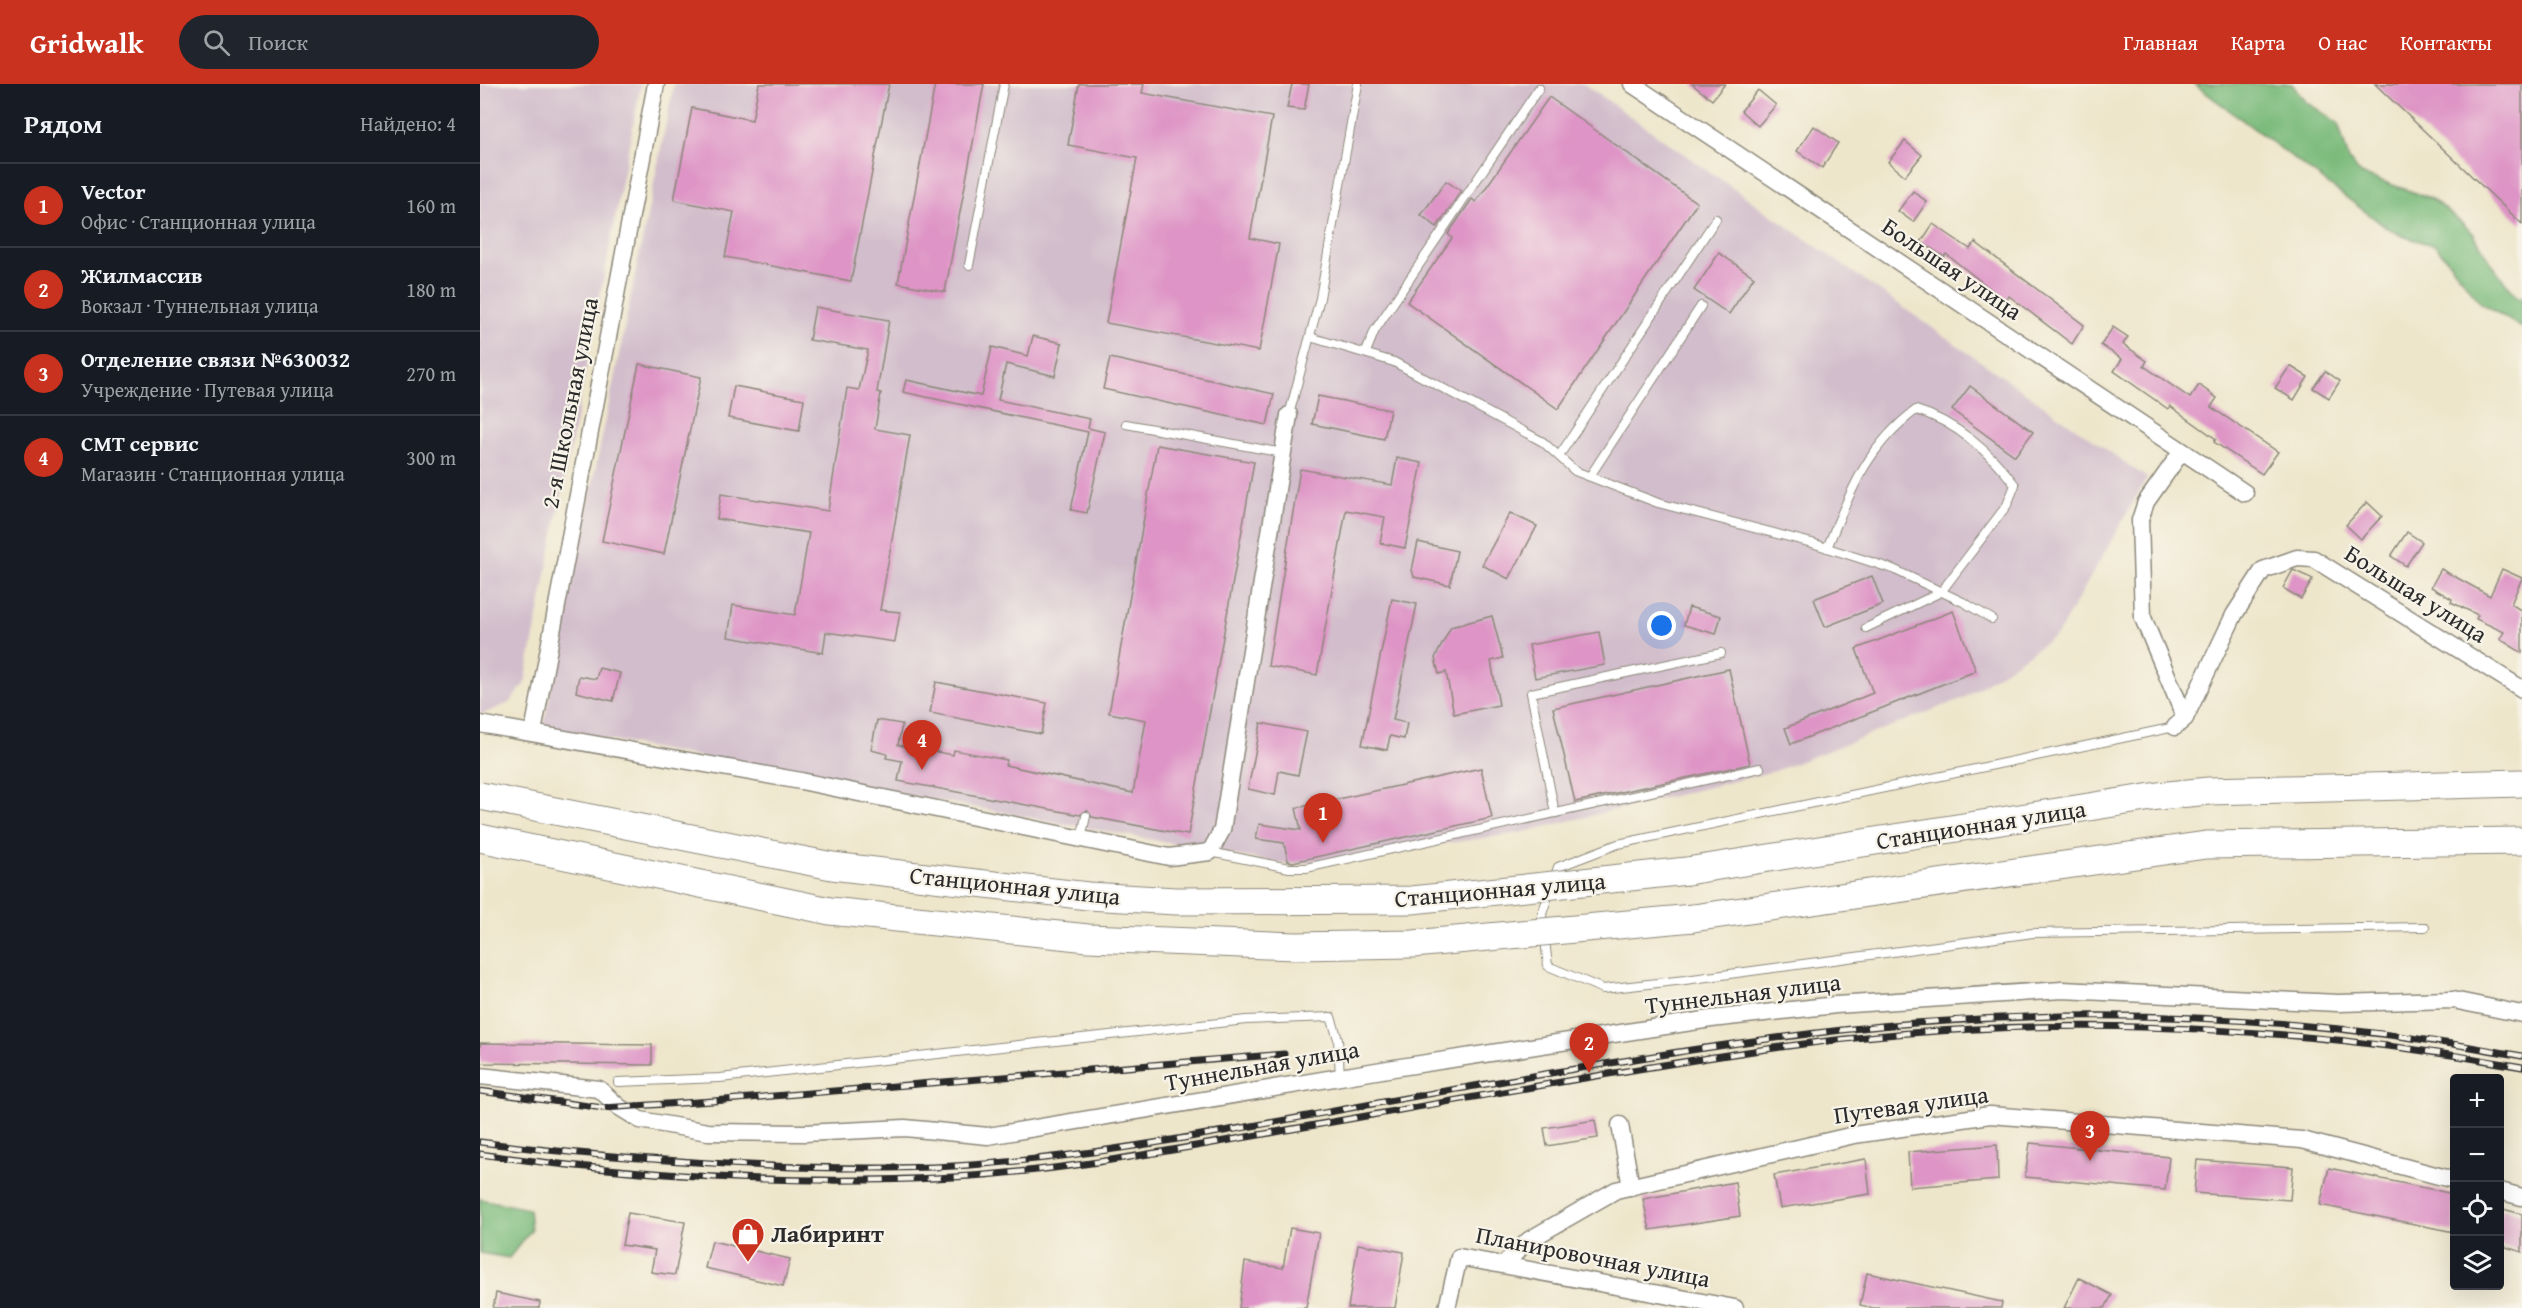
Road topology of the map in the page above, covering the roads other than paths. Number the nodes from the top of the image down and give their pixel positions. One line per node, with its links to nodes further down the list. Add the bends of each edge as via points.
1 (656, 84): 26 (street, 2-я Школьная улица)
2 (1004, 84): 7 (lane)
3 (1358, 84): 9 (lane)
4 (1632, 84): 13 (street, Большая улица)
5 (1539, 88): 10 (lane, via 1375,330)
6 (1716, 219): 15 (lane)
7 (969, 265)
8 (1701, 306): 16 (lane)
9 (1310, 337): 10 (lane); 11 (lane)
10 (1366, 352): 15 (lane, via 1394,362 1544,442)
11 (1289, 415): 14 (street)
12 (1126, 424): 14 (lane)
13 (2182, 451): 17 (street, Большая улица); 24 (street, via 2146,502 2140,520 2143,618)
14 (1283, 453): 35 (street, via 1222,830)
15 (1559, 456): 16 (lane, via 1575,471)
16 (1590, 476): 18 (lane, via 1658,503)
17 (2245, 493)
18 (1827, 548): 19 (lane, via 1893,569); 19 (lane, via 1869,456 1895,425 1916,410 1932,415 1958,430 2001,467 2015,485 2007,505)
19 (1941, 592): 20 (lane); 21 (lane)
20 (1992, 619)
21 (1866, 628)
22 (1721, 653): 30 (lane, via 1531,693)
23 (2522, 689): 24 (street, Большая улица, via 2314,559 2297,558 2263,570 2234,615)
24 (2180, 722): 36 (lane, via 1618,844 1558,867 1542,914 1548,966 1603,989 2033,933)
25 (480, 724): 26 (street, Станционная улица)
26 (533, 732): 33 (street, Станционная улица, via 801,781)
27 (1760, 768): 30 (lane)
28 (2522, 783): 29 (main road, Станционная улица, bridge, via 2210,791 1687,872 1412,900 1287,902 1088,897 832,866)
29 (480, 796)
30 (1555, 813): 35 (lane, via 1306,868)
31 (1086, 816): 33 (lane)
32 (480, 838): 34 (main road, Станционная улица, bridge, via 830,910 1088,938 1295,946 1413,944 1693,918 2206,844)
33 (1081, 840): 35 (street, Станционная улица, via 1169,857)
34 (2522, 841)
35 (1210, 852)
36 (2425, 927)
37 (2522, 1014): 39 (street, Туннельная улица, via 2453,1000 2338,1003 2062,990 1836,1005 1711,1019)
38 (480, 1076): 39 (street, Туннельная улица, via 599,1089 639,1120 708,1132 905,1128 988,1136)
39 (1340, 1077): 40 (lane, via 1338,1039 1331,1017 1246,1020 731,1076)
40 (618, 1082)
41 (1620, 1125): 43 (street)
42 (2450, 1179): 43 (street, Путевая улица, via 2302,1140 1990,1115 1854,1135)
43 (1630, 1187): 46 (street, Путевая улица, via 1616,1190 1529,1240)
44 (2504, 1192): 45 (street)
45 (2522, 1197)
46 (1504, 1264): 47 (street, Планировочная улица, via 1459,1257); 48 (street, Планировочная улица)
47 (1447, 1308)
48 (1735, 1308)

